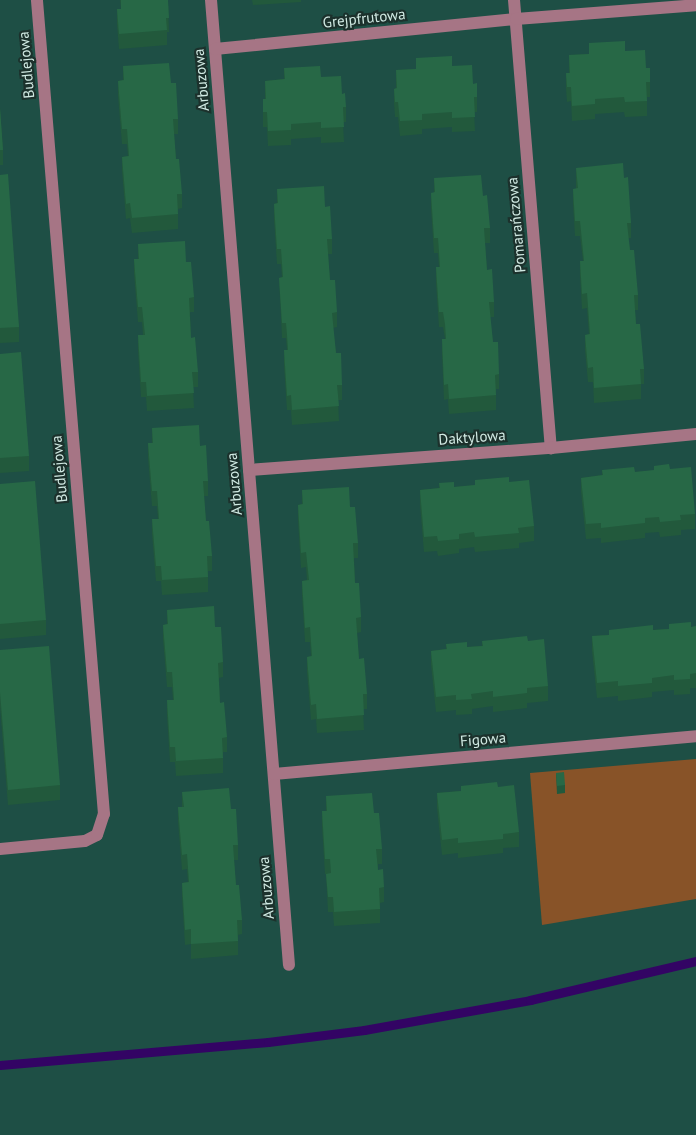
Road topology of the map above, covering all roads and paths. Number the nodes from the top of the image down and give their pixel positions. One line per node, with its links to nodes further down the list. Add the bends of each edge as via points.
1 (37, 0): 12 (street, Budlejowa, via 104,814 97,835 84,841)
2 (211, 0): 6 (street, Arbuzowa)
3 (514, 0): 5 (street, Pomarańczowa)
4 (696, 5): 5 (street, Grejpfrutowa)
5 (516, 19): 6 (street, Grejpfrutowa); 8 (street, Pomarańczowa)
6 (215, 49): 9 (street, Arbuzowa)
7 (696, 434): 8 (street, Daktylowa)
8 (551, 448): 9 (street, Daktylowa)
9 (250, 470): 11 (street, Arbuzowa)
10 (696, 736): 11 (street, Figowa)
11 (274, 774): 13 (street, Arbuzowa)
12 (0, 849)
13 (289, 965)

